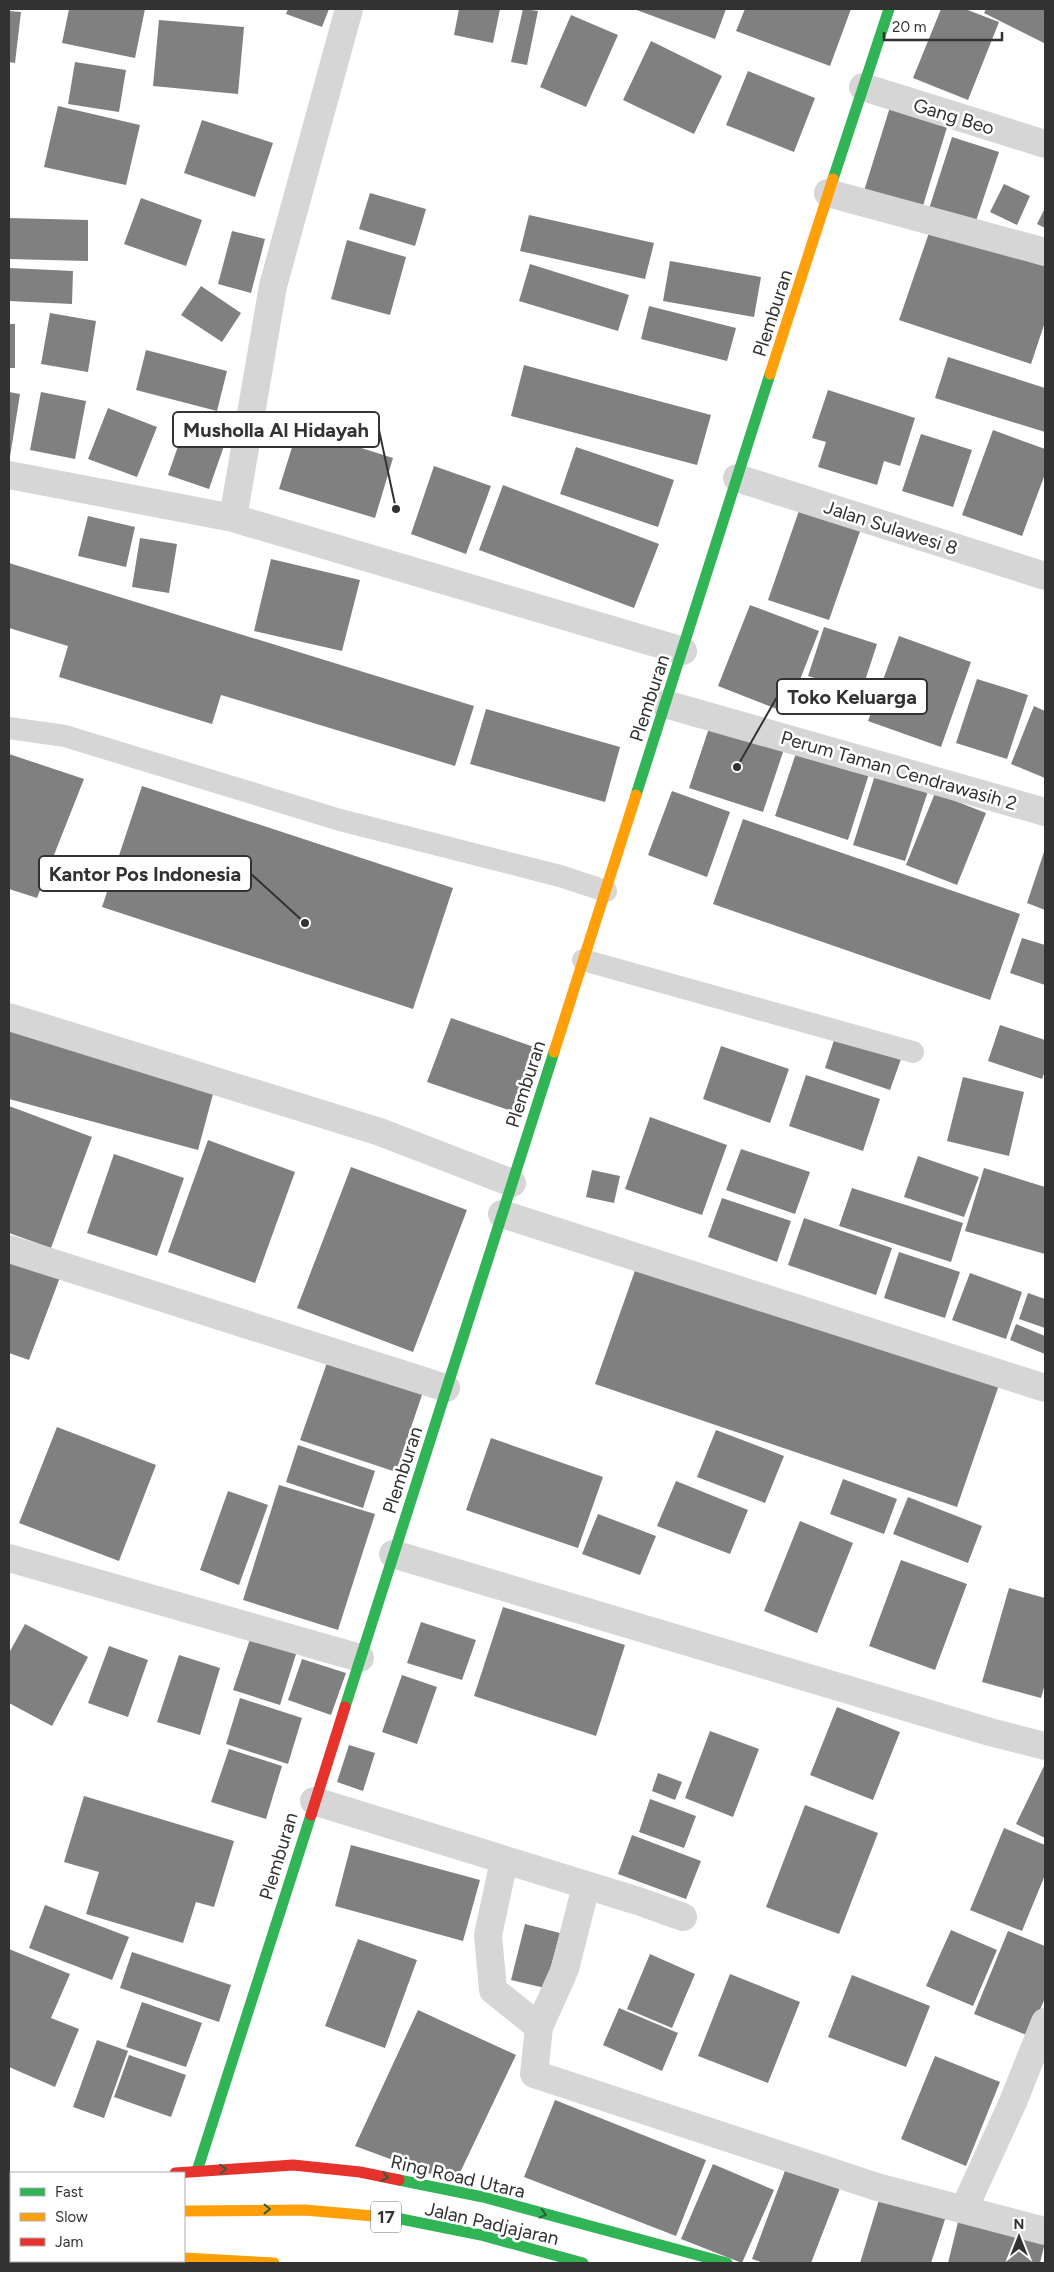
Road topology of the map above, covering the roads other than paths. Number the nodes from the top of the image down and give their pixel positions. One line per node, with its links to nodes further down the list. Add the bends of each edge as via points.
1 (349, 9): 9 (street, via 273,286)
2 (889, 9): 3 (main road, Plemburan)
3 (863, 87): 4 (street, Gang Beo); 5 (main road, Plemburan)
4 (1045, 144)
5 (828, 193): 6 (street); 8 (main road, Plemburan)
6 (1045, 252)
7 (9, 475): 9 (street)
8 (738, 478): 10 (street, Jalan Sulawesi 8); 11 (main road, Plemburan)
9 (233, 518): 11 (street)
10 (1045, 576)
11 (683, 651): 12 (main road, Plemburan)
12 (665, 704): 14 (street, Perum Taman Cendrawasih 2); 15 (main road, Plemburan)
13 (9, 728): 15 (lane, via 65,736 340,820 560,876)
14 (1045, 812)
15 (606, 891): 16 (main road, Plemburan)
16 (583, 960): 18 (lane); 19 (main road, Plemburan)
17 (9, 1017): 19 (street, via 380,1132)
18 (914, 1052)
19 (512, 1183): 20 (main road, Plemburan)
20 (502, 1214): 22 (main road, Plemburan); 23 (street)
21 (9, 1248): 22 (street)
22 (446, 1388): 24 (main road, Plemburan)
23 (1045, 1388)
24 (393, 1554): 26 (main road, Plemburan); 27 (street)
25 (9, 1558): 26 (street)
26 (360, 1658): 28 (main road, Plemburan)
27 (1045, 1746)
28 (314, 1800): 29 (street); 34 (main road, Plemburan)
29 (504, 1861): 30 (street); 33 (street, via 488,1935 493,1990)
30 (586, 1886): 31 (street); 33 (street, via 565,1969)
31 (683, 1917)
32 (1045, 2022): 36 (street)
33 (539, 2027): 36 (street, via 534,2074 877,2187)
34 (197, 2171): 35 (main road, Ring Road Utara); 44 (main road, Ring Road Utara, one-way to 44, via 293,2165 360,2172 483,2197)
35 (185, 2172)
36 (964, 2209): 38 (street)
37 (185, 2211): 43 (main road, Jalan Padjajaran / 17, one-way to 43, via 270,2208 376,2216 454,2230)
38 (1045, 2231)
39 (185, 2258): 42 (main road)
40 (72, 2262): 41 (main road)
41 (55, 2263)
42 (274, 2263)
43 (583, 2263)
44 (727, 2263)

